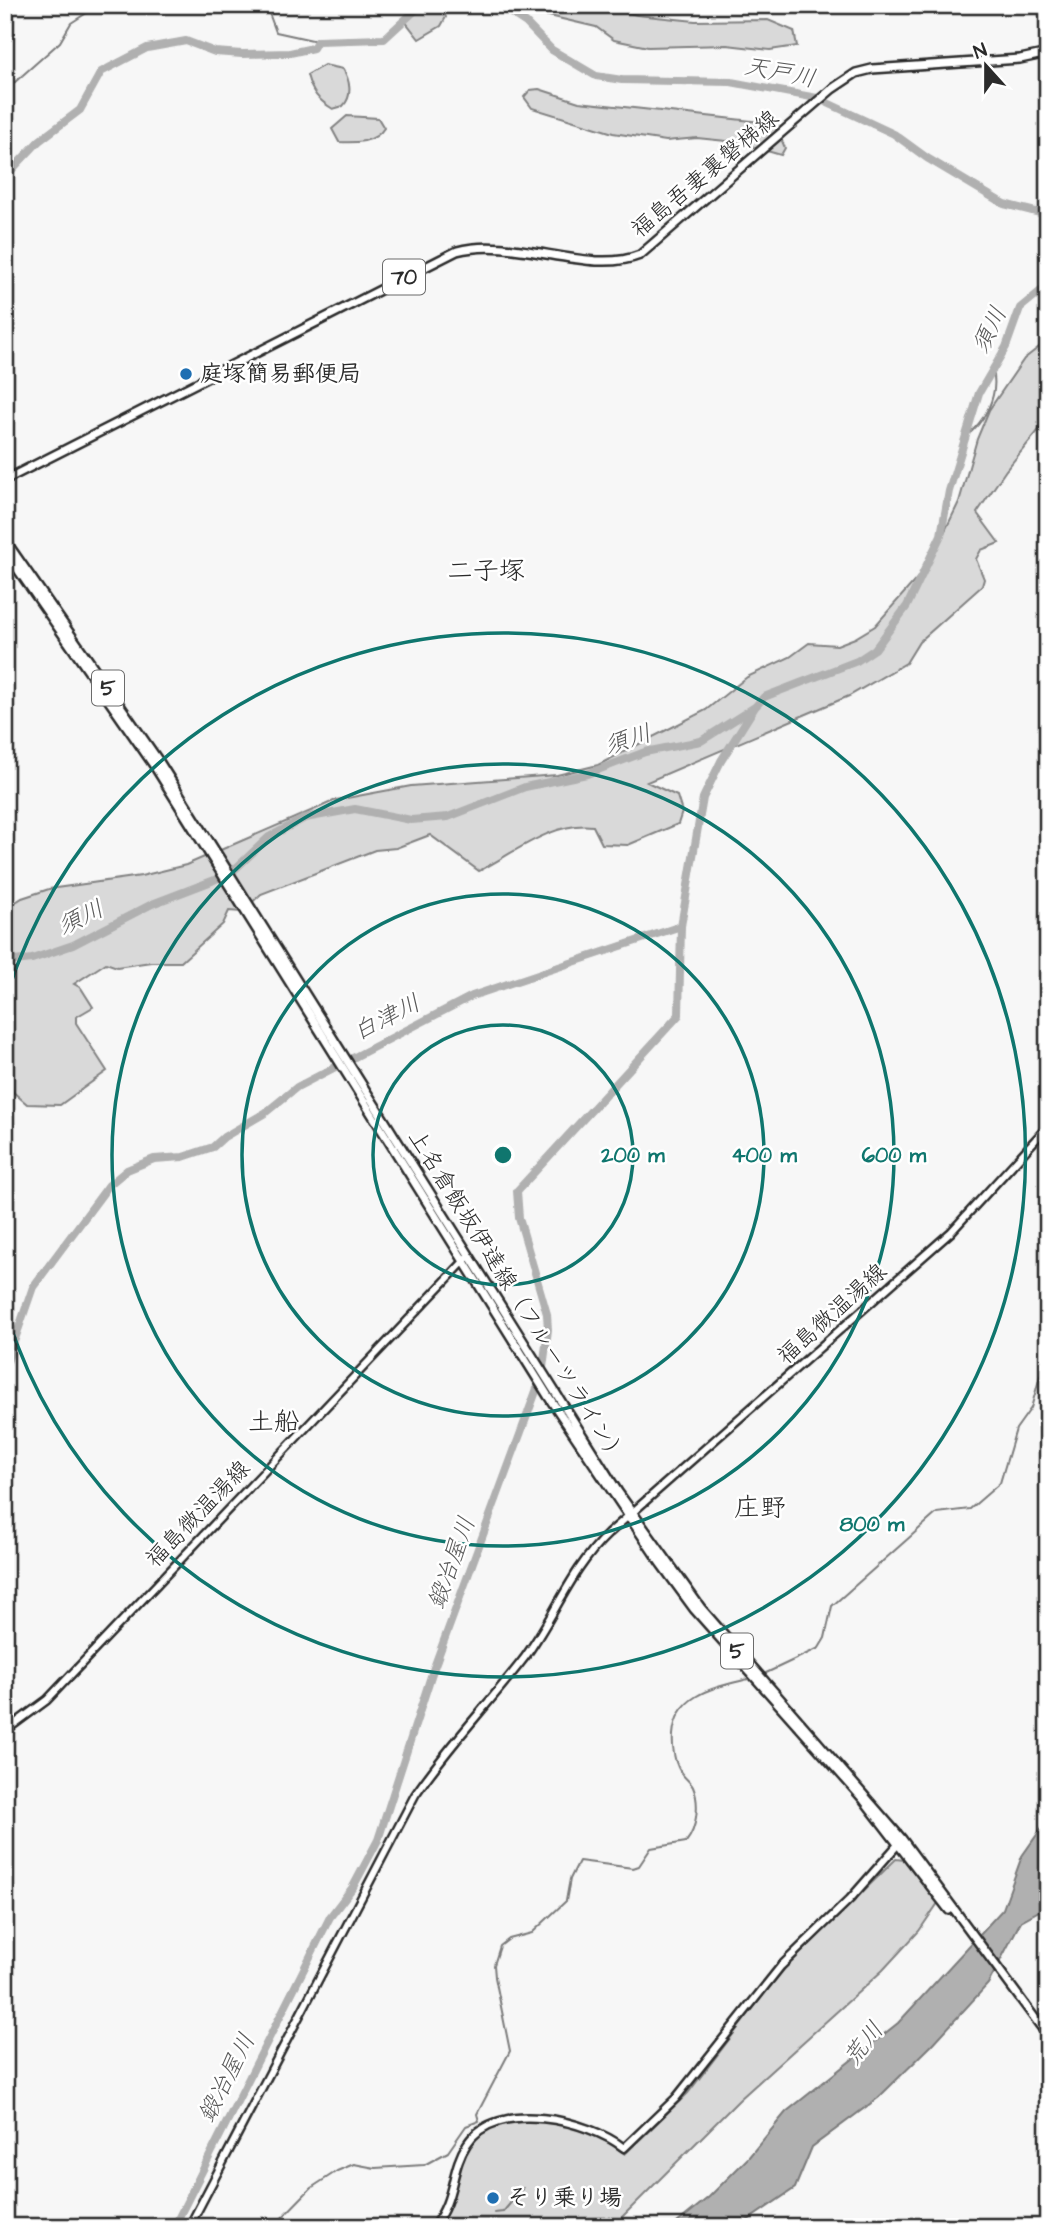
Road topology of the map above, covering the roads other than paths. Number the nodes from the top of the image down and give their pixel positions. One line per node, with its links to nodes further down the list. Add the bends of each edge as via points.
1 (1048, 52): 2 (main road, 福島吾妻裏磐梯線 / 70, via 1020,59 867,69 832,89 640,255 613,261 496,247 457,251)
2 (5, 480)
3 (5, 540): 5 (main road, 上名倉飯坂伊達線（フルーツライン） / 5, via 160,763)
4 (5, 551): 5 (main road, 上名倉飯坂伊達線（フルーツライン） / 5)
5 (205, 840): 7 (main road, 上名倉飯坂伊達線（フルーツライン） / 5)
6 (1048, 1126): 8 (street, 福島微温湯線, via 951,1232)
7 (466, 1258): 8 (main road, 上名倉飯坂伊達線（フルーツライン） / 5); 9 (street, 福島微温湯線, via 47,1700)
8 (631, 1515): 10 (main road, 上名倉飯坂伊達線（フルーツライン） / 5, via 694,1609); 14 (street, 福島微温湯線, via 579,1566 526,1656 415,1795)
9 (5, 1731)
10 (901, 1842): 11 (main road, 上名倉飯坂伊達線（フルーツライン） / 5); 15 (street, via 775,1972 688,2085 636,2139 624,2148 578,2124 522,2118 493,2123 467,2145 448,2203)
11 (1015, 1994): 12 (main road, 上名倉飯坂伊達線（フルーツライン） / 5); 13 (main road, 上名倉飯坂伊達線（フルーツライン） / 5)
12 (1048, 2036)
13 (1048, 2043)
14 (189, 2227)
15 (433, 2227)

